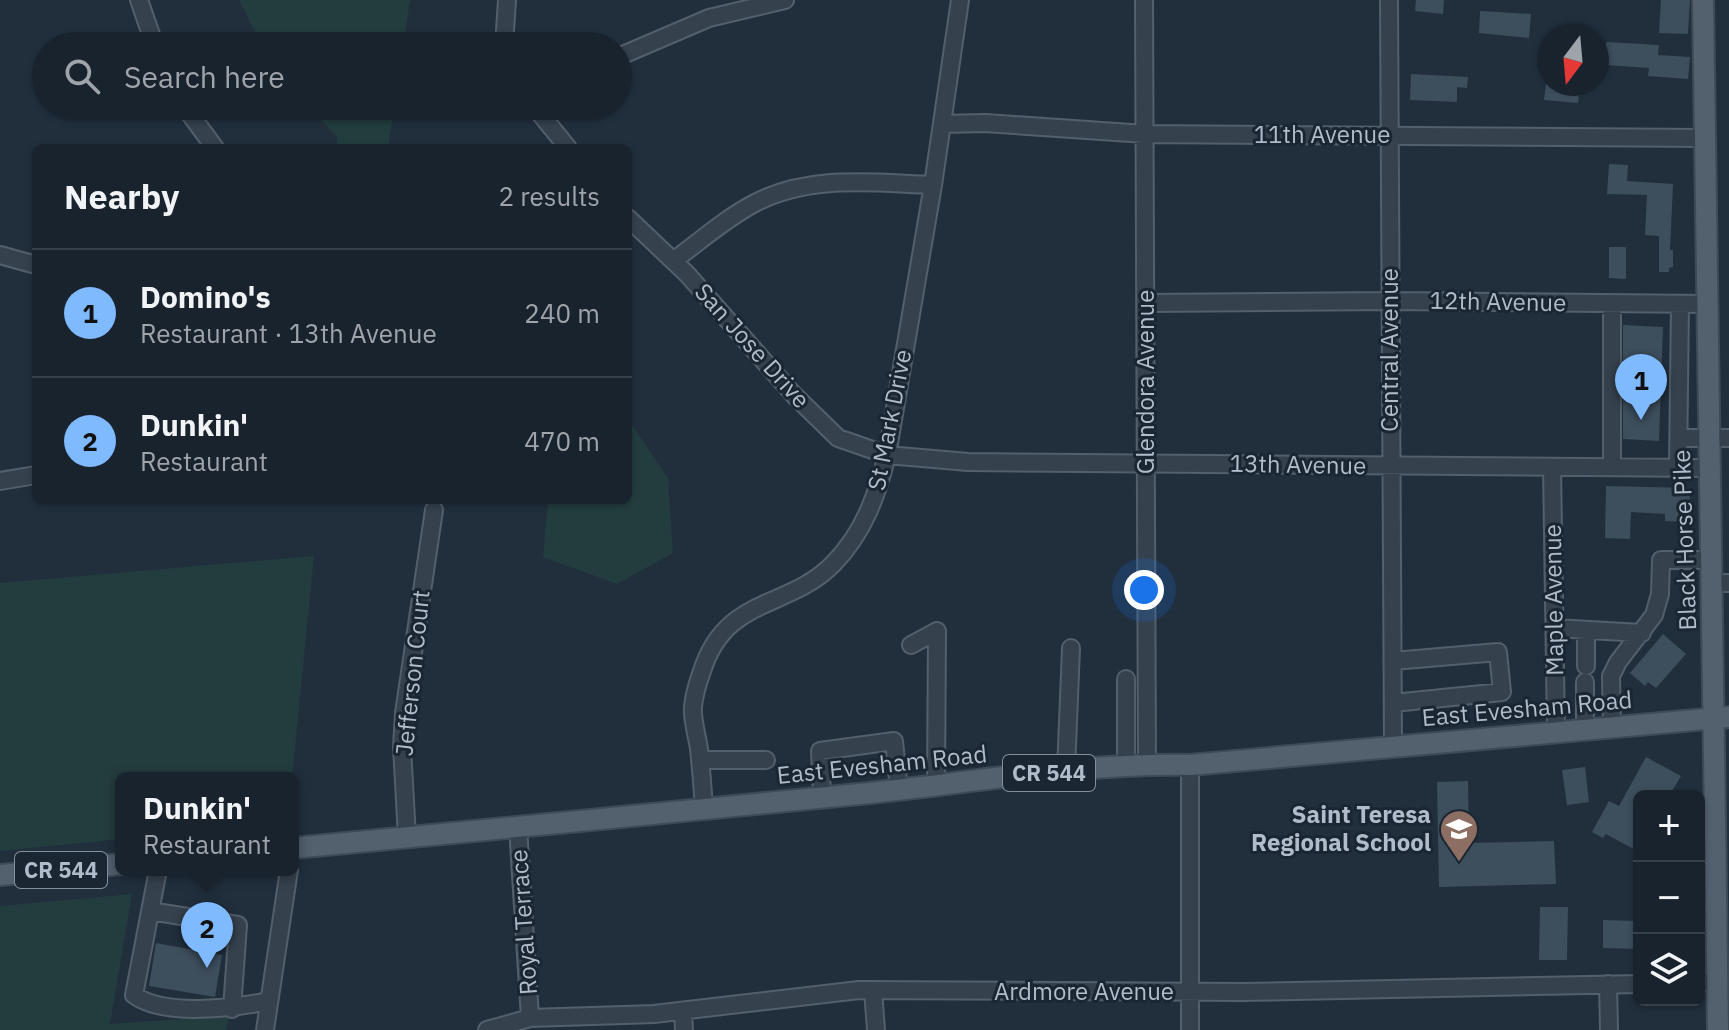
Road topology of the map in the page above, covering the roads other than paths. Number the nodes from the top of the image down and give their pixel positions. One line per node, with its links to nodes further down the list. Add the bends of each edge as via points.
1 (139, 0): 8 (street)
2 (507, 0): 9 (street)
3 (785, 0): 10 (street, via 709,18)
4 (958, 0): 13 (street, St Mark Drive)
5 (1144, 0): 14 (street, Glendora Avenue)
6 (1389, 0): 15 (street, Central Avenue)
7 (1703, 0): 16 (main road, Black Horse Pike)
8 (150, 32)
9 (505, 32)
10 (632, 51)
11 (194, 120): 17 (street)
12 (550, 120): 18 (street)
13 (942, 124): 14 (street, 11th Avenue); 19 (street, St Mark Drive)
14 (1145, 134): 15 (street, 11th Avenue); 25 (street, Glendora Avenue)
15 (1389, 136): 16 (street, 11th Avenue); 24 (street, Central Avenue)
16 (1703, 138): 28 (main road, Black Horse Pike)
17 (212, 144)
18 (565, 144)
19 (933, 185): 22 (street, via 824,182 787,189 753,204); 33 (street, St Mark Drive)
20 (632, 222): 22 (street, San Jose Drive)
21 (0, 255): 23 (street)
22 (673, 261): 33 (street, San Jose Drive, via 838,438)
23 (32, 264)
24 (1389, 301): 25 (street, 12th Avenue); 26 (street, 12th Avenue); 35 (street, Central Avenue)
25 (1146, 303): 34 (street, Glendora Avenue)
26 (1612, 304): 27 (street, 12th Avenue); 36 (street)
27 (1680, 304): 28 (street, 12th Avenue); 29 (street)
28 (1706, 304): 30 (main road, Black Horse Pike)
29 (1680, 336): 30 (street); 31 (street)
30 (1706, 336): 32 (main road, Black Horse Pike)
31 (1679, 438): 32 (street); 38 (street)
32 (1719, 438): 39 (main road, Black Horse Pike)
33 (887, 455): 34 (street, 13th Avenue, via 968,462); 58 (street, St Mark Drive, via 876,498 833,564 754,608 717,637 705,660 693,708)
34 (1147, 464): 35 (street, 13th Avenue); 60 (street, Glendora Avenue)
35 (1391, 466): 37 (street, 13th Avenue); 50 (street, Central Avenue)
36 (1612, 466): 37 (street, 13th Avenue); 38 (street, 13th Avenue)
37 (1552, 467): 45 (street, Maple Avenue)
38 (1678, 467): 39 (street, 13th Avenue)
39 (1709, 468): 43 (main road, Black Horse Pike)
40 (32, 476): 41 (street)
41 (0, 481)
42 (434, 510): 69 (street, Jefferson Court, via 404,713)
43 (1712, 560): 44 (main road, Black Horse Pike); 47 (street, via 1661,560 1660,594)
44 (1721, 583): 53 (main road, Black Horse Pike)
45 (1554, 628): 46 (street); 56 (street, Maple Avenue)
46 (1586, 630): 47 (street); 55 (street)
47 (1642, 633): 54 (street, via 1611,676)
48 (911, 645): 64 (street, via 937,631)
49 (1071, 648): 63 (street)
50 (1393, 661): 52 (street, Central Avenue); 52 (street, via 1498,652 1502,692)
51 (1126, 679): 62 (street)
52 (1393, 703): 57 (street, Central Avenue)
53 (1722, 718): 54 (main road, East Evesham Road / CR 544); 71 (main road, Black Horse Pike)
54 (1612, 727): 55 (main road, East Evesham Road / CR 544)
55 (1585, 730): 56 (main road, East Evesham Road / CR 544)
56 (1556, 732): 57 (main road, East Evesham Road / CR 544)
57 (1393, 748): 61 (main road, East Evesham Road / CR 544)
58 (700, 760): 59 (street); 67 (street, St Mark Drive)
59 (766, 760)
60 (1147, 764): 61 (main road, East Evesham Road / CR 544); 62 (main road, East Evesham Road / CR 544)
61 (1190, 765): 81 (street)
62 (1126, 766): 63 (main road, East Evesham Road / CR 544)
63 (1066, 771): 64 (main road, East Evesham Road / CR 544)
64 (936, 786): 65 (main road, East Evesham Road / CR 544)
65 (899, 790): 66 (main road, East Evesham Road / CR 544); 66 (street, via 894,741 820,751)
66 (822, 797): 67 (main road, East Evesham Road / CR 544)
67 (704, 810): 68 (main road, East Evesham Road / CR 544)
68 (518, 827): 69 (main road, East Evesham Road / CR 544); 85 (street, Royal Terrace)
69 (407, 837): 70 (main road, East Evesham Road / CR 544)
70 (299, 847)
71 (1723, 856): 77 (main road, Black Horse Pike)
72 (115, 865): 73 (main road, CR 544)
73 (0, 875)
74 (157, 876): 76 (street)
75 (288, 876): 82 (street)
76 (150, 911): 83 (street, via 238,925); 83 (street, via 134,995 144,1002 192,1009)
77 (1716, 977): 92 (main road, Black Horse Pike)
78 (1608, 984): 79 (street, Ardmore Avenue); 81 (street, Ardmore Avenue); 91 (street)
79 (1633, 984)
80 (873, 990): 81 (street, Ardmore Avenue); 84 (street, Ardmore Avenue); 89 (street)
81 (1189, 992): 90 (street)
82 (269, 1001): 83 (street); 86 (street)
83 (232, 1009)
84 (683, 1011): 85 (street, Ardmore Avenue); 88 (street)
85 (530, 1018): 87 (street, Ardmore Avenue)
86 (265, 1030)
87 (487, 1030)
88 (684, 1030)
89 (876, 1030)
90 (1190, 1030)
91 (1609, 1030)
92 (1718, 1030)

